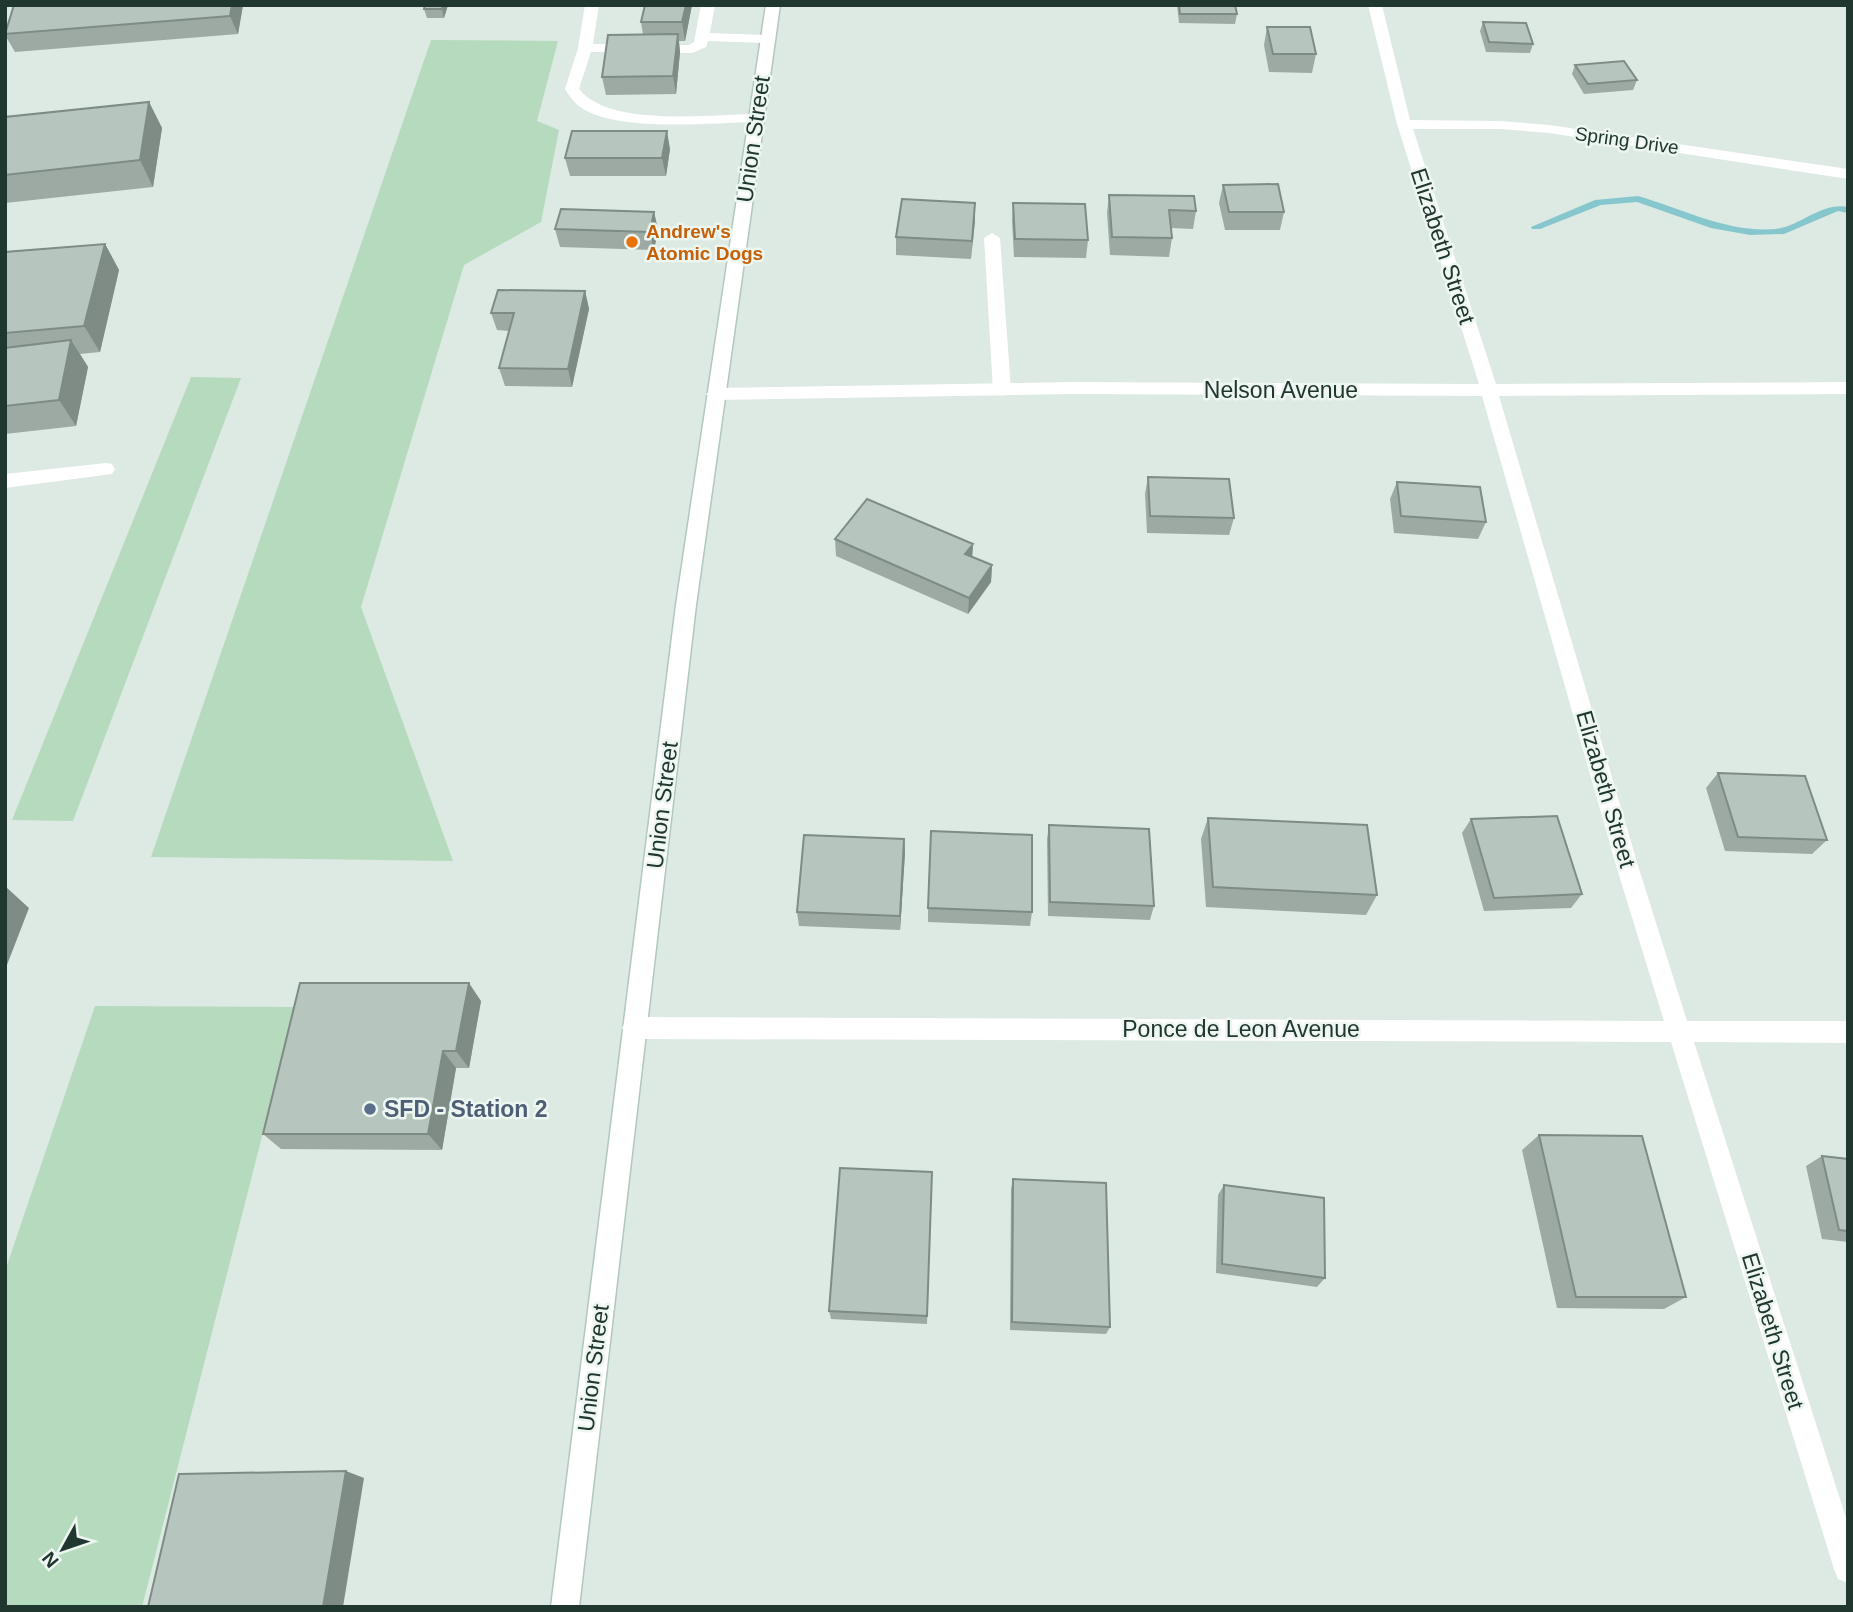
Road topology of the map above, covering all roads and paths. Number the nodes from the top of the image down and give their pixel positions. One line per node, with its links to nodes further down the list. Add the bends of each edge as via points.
1 (592, 5): 8 (street)
2 (708, 5): 6 (street)
3 (763, 5): 4 (street)
4 (773, 5): 7 (street, Union Street)
5 (1375, 5): 10 (street, Elizabeth Street)
6 (702, 37): 7 (street); 8 (street, via 699,47 692,50)
7 (768, 39): 9 (street, Union Street)
8 (584, 48): 9 (street, via 572,89 580,101 601,111 642,117)
9 (756, 118): 16 (street, Union Street)
10 (1404, 124): 11 (street, Spring Drive, via 1549,129); 14 (street, Elizabeth Street)
11 (1848, 174)
12 (992, 239): 15 (street)
13 (1848, 388): 14 (street, Nelson Avenue)
14 (1488, 389): 15 (street, Nelson Avenue); 20 (street, Elizabeth Street)
15 (1002, 390): 16 (street, Nelson Avenue)
16 (715, 394): 19 (street, Union Street)
17 (106, 469): 18 (street)
18 (5, 481)
19 (634, 1028): 20 (street, Ponce de Leon Avenue); 23 (street, Union Street)
20 (1679, 1030): 21 (street, Ponce de Leon Avenue); 22 (street, Elizabeth Street)
21 (1848, 1032)
22 (1848, 1569)
23 (565, 1607)

